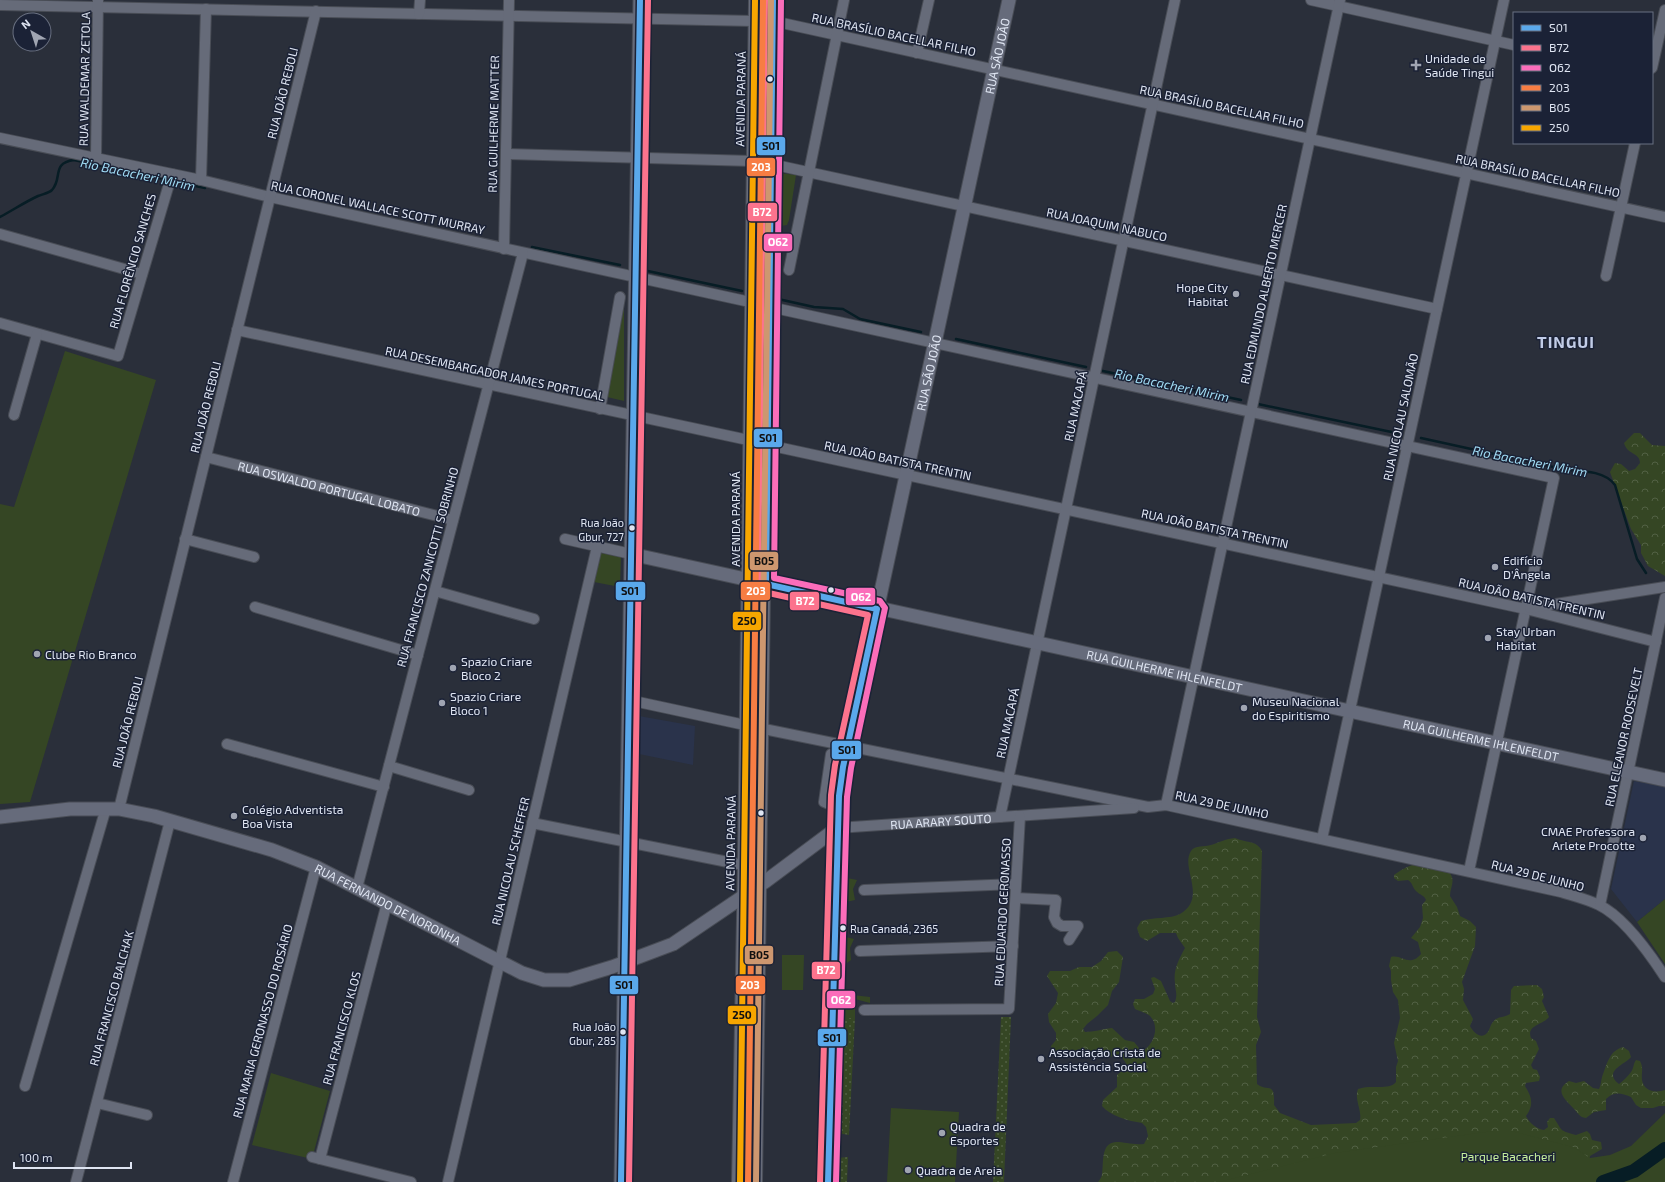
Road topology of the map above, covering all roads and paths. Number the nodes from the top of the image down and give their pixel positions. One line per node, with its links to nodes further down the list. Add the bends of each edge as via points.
1 (420, 0): 18 (street)
2 (509, 0): 19 (street, RUA GUILHERME MATTER)
3 (640, 0): 20 (main road)
4 (754, 0): 21 (street, AVENIDA PARANÁ)
5 (773, 0): 22 (street, AVENIDA PARANÁ)
6 (844, 0): 23 (street)
7 (929, 0): 26 (street)
8 (1009, 0): 28 (main road, RUA SÃO JOÃO)
9 (1175, 0): 29 (street, RUA MACAPÁ)
10 (1311, 0): 13 (street)
11 (1504, 0): 24 (street, RUA NICOLAU SALOMÃO)
12 (98, 3): 14 (street); 15 (street); 34 (street, RUA WALDEMAR ZETOLA)
13 (1339, 3): 24 (street); 31 (street, RUA EDMUNDO ALBERTO MERCER)
14 (0, 5)
15 (206, 9): 17 (street); 41 (street)
16 (1665, 10): 27 (street)
17 (316, 12): 18 (street); 42 (street, RUA JOÃO REBOLI)
18 (420, 14): 19 (street)
19 (508, 16): 20 (street); 33 (street, RUA GUILHERME MATTER)
20 (640, 18): 21 (street); 35 (main road)
21 (754, 21): 36 (street, AVENIDA PARANÁ)
22 (773, 21): 23 (street, RUA BRASÍLIO BACELLAR FILHO); 37 (street, AVENIDA PARANÁ)
23 (837, 35): 26 (street, RUA BRASÍLIO BACELLAR FILHO); 38 (street)
24 (1495, 40): 25 (street); 39 (street, RUA NICOLAU SALOMÃO)
25 (1513, 45)
26 (917, 52): 28 (street, RUA BRASÍLIO BACELLAR FILHO)
27 (1653, 64)
28 (994, 70): 29 (street, RUA BRASÍLIO BACELLAR FILHO); 43 (main road, RUA SÃO JOÃO)
29 (1153, 104): 31 (street, RUA BRASÍLIO BACELLAR FILHO); 47 (street, RUA MACAPÁ)
30 (0, 138): 34 (street, RUA CORONEL WALLACE SCOTT MURRAY)
31 (1310, 139): 39 (street, RUA BRASÍLIO BACELLAR FILHO); 52 (street, RUA EDMUNDO ALBERTO MERCER)
32 (1635, 144): 44 (street)
33 (506, 154): 35 (street, RUA JOAQUIM NABUCO); 48 (street, RUA GUILHERME MATTER)
34 (96, 158): 40 (street, RUA CORONEL WALLACE SCOTT MURRAY)
35 (638, 158): 36 (street, RUA JOAQUIM NABUCO); 54 (main road)
36 (752, 161): 37 (street, RUA JOAQUIM NABUCO); 56 (street, AVENIDA PARANÁ)
37 (771, 164): 38 (street, RUA JOAQUIM NABUCO); 57 (street, AVENIDA PARANÁ)
38 (809, 171): 43 (street, RUA JOAQUIM NABUCO); 50 (street)
39 (1467, 173): 44 (street, RUA BRASÍLIO BACELLAR FILHO); 58 (street, RUA NICOLAU SALOMÃO)
40 (172, 174): 41 (street, RUA CORONEL WALLACE SCOTT MURRAY); 51 (street, RUA FLORÊNCIO SANCHES)
41 (201, 180): 42 (street, RUA CORONEL WALLACE SCOTT MURRAY)
42 (270, 197): 48 (street, RUA CORONEL WALLACE SCOTT MURRAY); 60 (street, RUA JOÃO REBOLI)
43 (965, 206): 47 (street, RUA JOAQUIM NABUCO); 62 (main road, RUA SÃO JOÃO)
44 (1621, 207): 45 (street, RUA BRASÍLIO BACELLAR FILHO); 53 (street)
45 (1665, 216)
46 (0, 234): 51 (street)
47 (1124, 240): 52 (street, RUA JOAQUIM NABUCO); 63 (street, RUA MACAPÁ)
48 (504, 249): 49 (street, RUA CORONEL WALLACE SCOTT MURRAY)
49 (523, 253): 54 (street, RUA CORONEL WALLACE SCOTT MURRAY); 64 (street, RUA FRANCISCO ZANICOTTI SOBRINHO)
50 (789, 270)
51 (142, 274): 61 (street, RUA FLORÊNCIO SANCHES, via 118,356)
52 (1280, 275): 58 (street, RUA JOAQUIM NABUCO); 66 (street, RUA EDMUNDO ALBERTO MERCER)
53 (1606, 276)
54 (636, 277): 56 (street, RUA CORONEL WALLACE SCOTT MURRAY); 68 (main road)
55 (620, 297): 65 (street)
56 (750, 302): 69 (street, AVENIDA PARANÁ)
57 (770, 307): 62 (street); 70 (street, AVENIDA PARANÁ)
58 (1437, 309): 71 (street, RUA NICOLAU SALOMÃO)
59 (0, 323): 61 (street)
60 (237, 330): 64 (street, RUA DESEMBARGADOR JAMES PORTUGAL); 72 (street, RUA JOÃO REBOLI)
61 (37, 334): 67 (street)
62 (935, 343): 63 (street); 73 (main road, RUA SÃO JOÃO)
63 (1094, 378): 66 (street); 74 (street, RUA MACAPÁ)
64 (488, 384): 65 (street, RUA DESEMBARGADOR JAMES PORTUGAL); 75 (street, RUA FRANCISCO ZANICOTTI SOBRINHO)
65 (600, 408): 68 (street, RUA DESEMBARGADOR JAMES PORTUGAL)
66 (1251, 412): 71 (street); 78 (street, RUA EDMUNDO ALBERTO MERCER)
67 (14, 415)
68 (633, 416): 69 (street, RUA DESEMBARGADOR JAMES PORTUGAL); 80 (main road)
69 (748, 440): 83 (street, AVENIDA PARANÁ)
70 (768, 445): 73 (street, RUA JOÃO BATISTA TRENTIN); 83 (street, AVENIDA PARANÁ)
71 (1407, 446): 82 (street, RUA NICOLAU SALOMÃO); 89 (street, via 1554,478)
72 (206, 457): 75 (street, RUA OSWALDO PORTUGAL LOBATO); 76 (street, RUA JOÃO REBOLI)
73 (906, 475): 74 (street, RUA JOÃO BATISTA TRENTIN); 88 (main road, RUA SÃO JOÃO)
74 (1066, 509): 78 (street, RUA JOÃO BATISTA TRENTIN); 92 (street, RUA MACAPÁ)
75 (453, 520): 85 (street, RUA FRANCISCO ZANICOTTI SOBRINHO)
76 (185, 539): 81 (street); 113 (street, RUA JOÃO REBOLI)
77 (565, 539): 79 (street)
78 (1222, 543): 82 (street, RUA JOÃO BATISTA TRENTIN); 94 (street, RUA EDMUNDO ALBERTO MERCER)
79 (597, 546): 80 (street); 119 (street, RUA NICOLAU SCHEFFER)
80 (631, 554): 83 (main road); 95 (main road)
81 (254, 557)
82 (1379, 577): 89 (street, RUA JOÃO BATISTA TRENTIN); 96 (street, RUA NICOLAU SALOMÃO)
83 (757, 582): 88 (main road, RUA GUILHERME IHLENFELDT); 97 (street, AVENIDA PARANÁ); 98 (street, AVENIDA PARANÁ)
84 (1665, 587): 89 (street)
85 (435, 591): 90 (street); 93 (street, RUA FRANCISCO ZANICOTTI SOBRINHO)
86 (1665, 598): 91 (street, RUA ELEANOR ROOSEVELT)
87 (255, 607): 93 (street)
88 (877, 609): 92 (main road, RUA GUILHERME IHLENFELDT); 101 (main road, RUA SÃO JOÃO)
89 (1526, 609): 91 (street, RUA JOÃO BATISTA TRENTIN); 100 (street)
90 (534, 619)
91 (1656, 642): 104 (street, RUA ELEANOR ROOSEVELT)
92 (1037, 644): 94 (main road, RUA GUILHERME IHLENFELDT); 106 (street, RUA MACAPÁ)
93 (418, 655): 103 (street, RUA FRANCISCO ZANICOTTI SOBRINHO)
94 (1193, 678): 96 (main road, RUA GUILHERME IHLENFELDT); 111 (street, RUA EDMUNDO ALBERTO MERCER)
95 (629, 700): 97 (street); 122 (main road)
96 (1350, 712): 100 (main road, RUA GUILHERME IHLENFELDT); 121 (street, RUA NICOLAU SALOMÃO)
97 (745, 724): 123 (street, AVENIDA PARANÁ)
98 (764, 729): 101 (street, RUA 29 DE JUNHO); 127 (street, AVENIDA PARANÁ)
99 (227, 744): 109 (street)
100 (1497, 744): 104 (main road, RUA GUILHERME IHLENFELDT); 125 (street)
101 (848, 746): 105 (main road, RUA SÃO JOÃO); 106 (street, RUA 29 DE JUNHO)
102 (832, 754): 108 (street)
103 (389, 766): 109 (street, RUA FRANCISCO ZANICOTTI SOBRINHO); 110 (street)
104 (1629, 772): 107 (main road, RUA GUILHERME IHLENFELDT); 133 (street, RUA ELEANOR ROOSEVELT)
105 (842, 774): 108 (street); 114 (main road, RUA SÃO JOÃO)
106 (1008, 778): 112 (street, RUA 29 DE JUNHO); 117 (street, RUA MACAPÁ)
107 (1665, 780)
108 (826, 781): 114 (street, via 824,802)
109 (384, 787): 128 (street, RUA FRANCISCO ZANICOTTI SOBRINHO)
110 (469, 790)
111 (1166, 805): 112 (street, RUA 29 DE JUNHO); 121 (street, RUA 29 DE JUNHO)
112 (1148, 807): 115 (street, RUA ARARY SOUTO)
113 (112, 808): 116 (main road, RUA FERNANDO DE NORONHA, via 70,809); 118 (main road, RUA FERNANDO DE NORONHA); 141 (street, RUA JOÃO REBOLI)
114 (838, 808): 120 (main road, RUA SÃO JOÃO)
115 (1020, 816): 117 (street, RUA ARARY SOUTO); 126 (street, RUA EDUARDO GERONASSO)
116 (0, 817)
117 (1000, 817): 120 (street, RUA ARARY SOUTO)
118 (170, 821): 124 (main road, RUA FERNANDO DE NORONHA, via 272,850); 142 (street, RUA FRANCISCO BALCHAK)
119 (532, 823): 122 (street); 137 (street, RUA NICOLAU SCHEFFER)
120 (837, 828): 127 (main road); 152 (main road, RUA SÃO JOÃO)
121 (1322, 839): 125 (street, RUA 29 DE JUNHO)
122 (626, 842): 123 (street); 138 (main road)
123 (743, 865): 130 (street, AVENIDA PARANÁ)
124 (316, 867): 128 (main road, RUA FERNANDO DE NORONHA); 146 (street, RUA MARIA GERONASSO DO ROSÁRIO)
125 (1469, 871): 133 (street, RUA 29 DE JUNHO, via 1561,892)
126 (1016, 884): 129 (street); 131 (street, RUA EDUARDO GERONASSO)
127 (758, 886): 130 (main road, RUA FERNANDO DE NORONHA); 151 (street, AVENIDA PARANÁ)
128 (357, 888): 132 (main road, RUA FERNANDO DE NORONHA)
129 (864, 890)
130 (742, 897): 138 (main road, RUA FERNANDO DE NORONHA, via 683,939); 150 (street, AVENIDA PARANÁ)
131 (1016, 898): 134 (street, via 1056,900 1054,917 1057,923 1062,926 1078,926); 135 (street, RUA EDUARDO GERONASSO)
132 (387, 904): 137 (main road, RUA FERNANDO DE NORONHA); 144 (street, RUA FRANCISCO KLOS, via 316,1158)
133 (1600, 906): 139 (street, via 1630,932)
134 (1069, 940)
135 (1013, 946): 136 (street); 140 (street, RUA EDUARDO GERONASSO, via 1009,1009)
136 (860, 951)
137 (500, 962): 138 (main road, RUA FERNANDO DE NORONHA, via 529,976 552,980 576,978); 148 (street, RUA NICOLAU SCHEFFER)
138 (625, 963): 149 (main road)
139 (1665, 977)
140 (864, 1010)
141 (25, 1086)
142 (97, 1102): 143 (street); 145 (street, RUA FRANCISCO BALCHAK)
143 (147, 1115)
144 (380, 1178): 147 (street)
145 (76, 1182)
146 (233, 1182)
147 (411, 1182)
148 (448, 1182)
149 (621, 1182)
150 (737, 1182)
151 (757, 1182)
152 (828, 1182)

